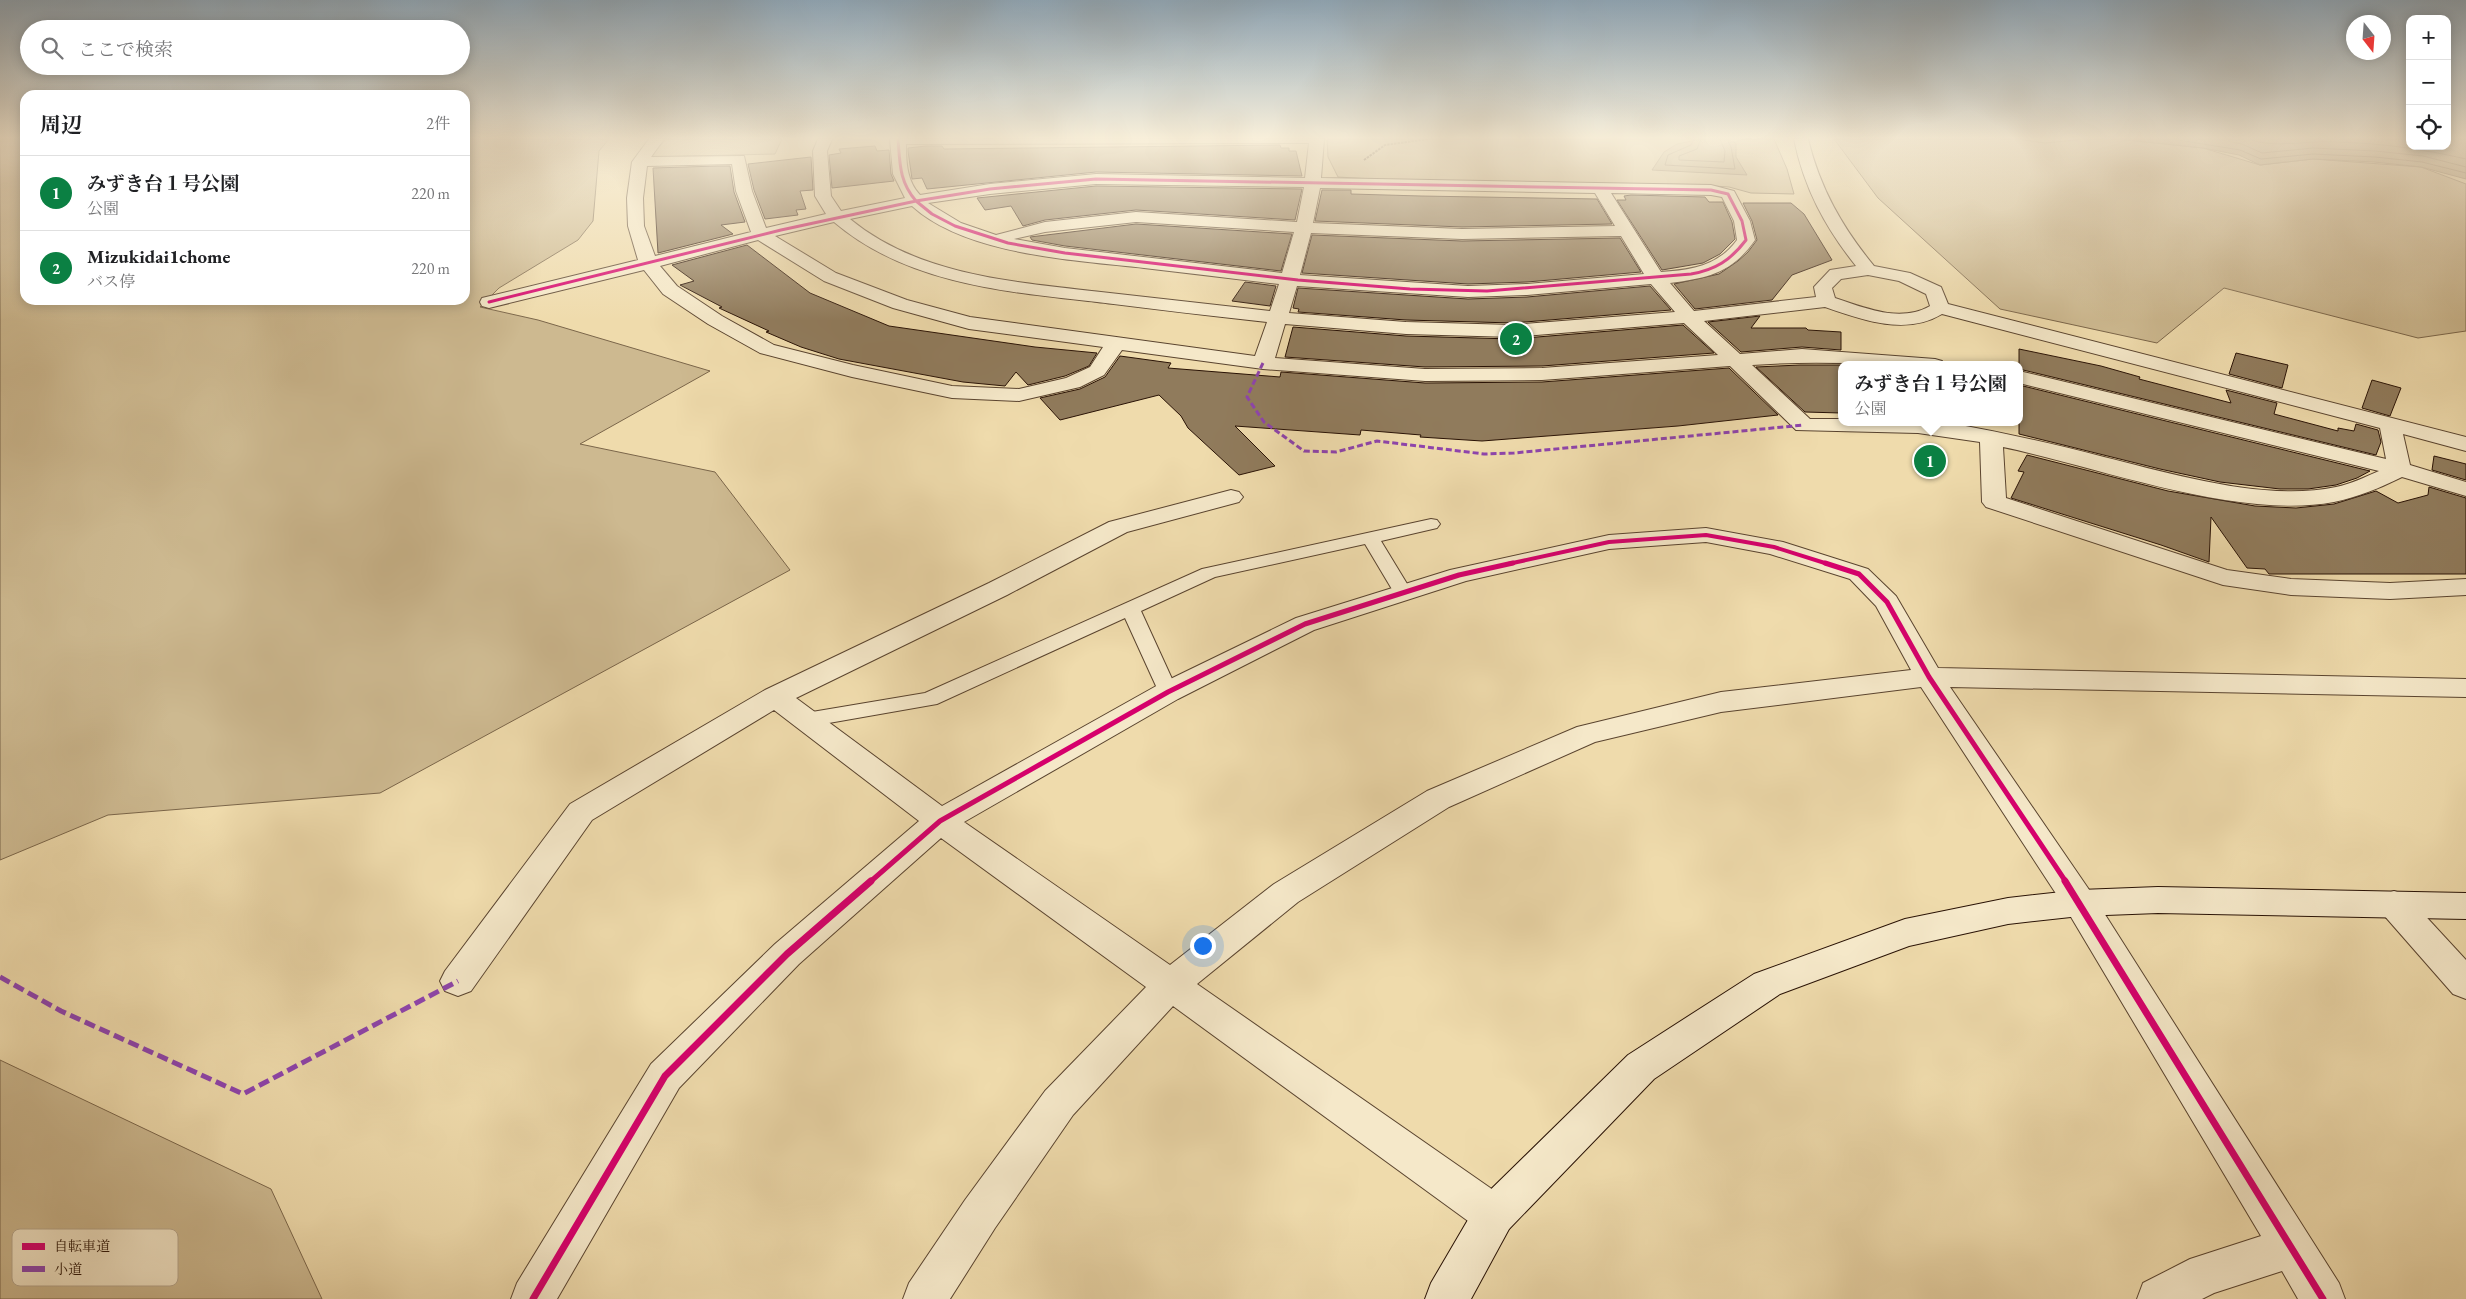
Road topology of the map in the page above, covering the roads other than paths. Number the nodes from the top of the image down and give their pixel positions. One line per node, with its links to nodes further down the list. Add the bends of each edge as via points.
1 (635, 200): 14 (street, via 636,226)
2 (747, 200): 12 (street)
3 (825, 200): 9 (street)
4 (916, 200): 9 (street); 13 (street, via 930,213 961,229)
5 (1310, 200): 10 (street)
6 (1607, 200): 11 (street)
7 (1731, 200): 16 (street, via 1742,221 1746,240 1734,258 1704,272)
8 (1821, 200): 15 (street, via 1840,236)
9 (836, 216): 12 (street); 22 (street, via 892,254 946,274 1031,289)
10 (1304, 228): 11 (street, via 1462,234); 13 (street, via 1136,217 1045,228); 17 (street)
11 (1627, 231): 16 (street)
12 (760, 234): 14 (street); 23 (street, via 830,277 900,304 969,323)
13 (993, 239): 17 (street, via 1053,252)
14 (648, 263): 19 (street); 23 (street, via 670,290 767,349 952,392 1019,395 1073,383 1097,371)
15 (1868, 270): 18 (street, via 1836,274 1823,287); 20 (street, via 1904,277 1934,291)
16 (1655, 277): 17 (street, via 1527,289 1450,291); 21 (street)
17 (1288, 279): 22 (street)
18 (1826, 301): 20 (street, via 1888,318 1920,318); 21 (street)
19 (489, 302)
20 (1940, 308): 30 (street)
21 (1689, 317): 22 (street, via 1513,331 1406,328); 24 (street)
22 (1278, 318): 26 (street)
23 (1117, 342): 26 (street)
24 (1731, 358): 25 (street, via 1802,355); 26 (street, via 1648,367 1425,375); 28 (street, via 1804,425)
25 (1882, 361)
26 (1263, 362)
27 (2023, 378): 33 (street)
28 (1838, 425)
29 (1903, 426): 31 (street, via 1952,430)
30 (2390, 426): 32 (street); 33 (street)
31 (1991, 438): 33 (street, via 2177,484 2258,496 2326,496 2367,485); 38 (street, via 1994,502 2223,577 2291,587 2390,590)
32 (2466, 444)
33 (2400, 469): 34 (street)
34 (2466, 490)
35 (1231, 497): 44 (street, via 1118,527)
36 (1431, 524): 37 (lane)
37 (1370, 538): 39 (lane); 40 (lane, via 1209,573)
38 (2466, 587)
39 (1403, 592): 41 (street, via 1459,575 1609,542 1706,534 1774,547 1859,574 1887,602); 43 (street, via 1305,624)
40 (1130, 608): 43 (lane); 45 (lane, via 930,699)
41 (1929, 677): 42 (street); 47 (street); 51 (street, via 1721,702 1587,734 1438,800 1286,893)
42 (2466, 688)
43 (1168, 692): 46 (street)
44 (775, 697): 45 (street); 50 (street, via 581,812)
45 (806, 720): 46 (street)
46 (940, 821): 51 (street); 55 (street, via 787,954 665,1076)
47 (2080, 903): 48 (street, via 2158,900); 53 (street, via 2008,911 1905,933 1767,984 1641,1067); 54 (street)
48 (2394, 904): 49 (street); 52 (street)
49 (2466, 906)
50 (458, 981)
51 (1171, 984): 53 (street); 56 (street, via 1059,1103 980,1214)
52 (2466, 984)
53 (1494, 1215): 57 (street)
54 (2290, 1248): 58 (street, via 2205,1274); 59 (street)
55 (533, 1299)
56 (925, 1299)
57 (1447, 1299)
58 (2159, 1299)
59 (2323, 1299)

